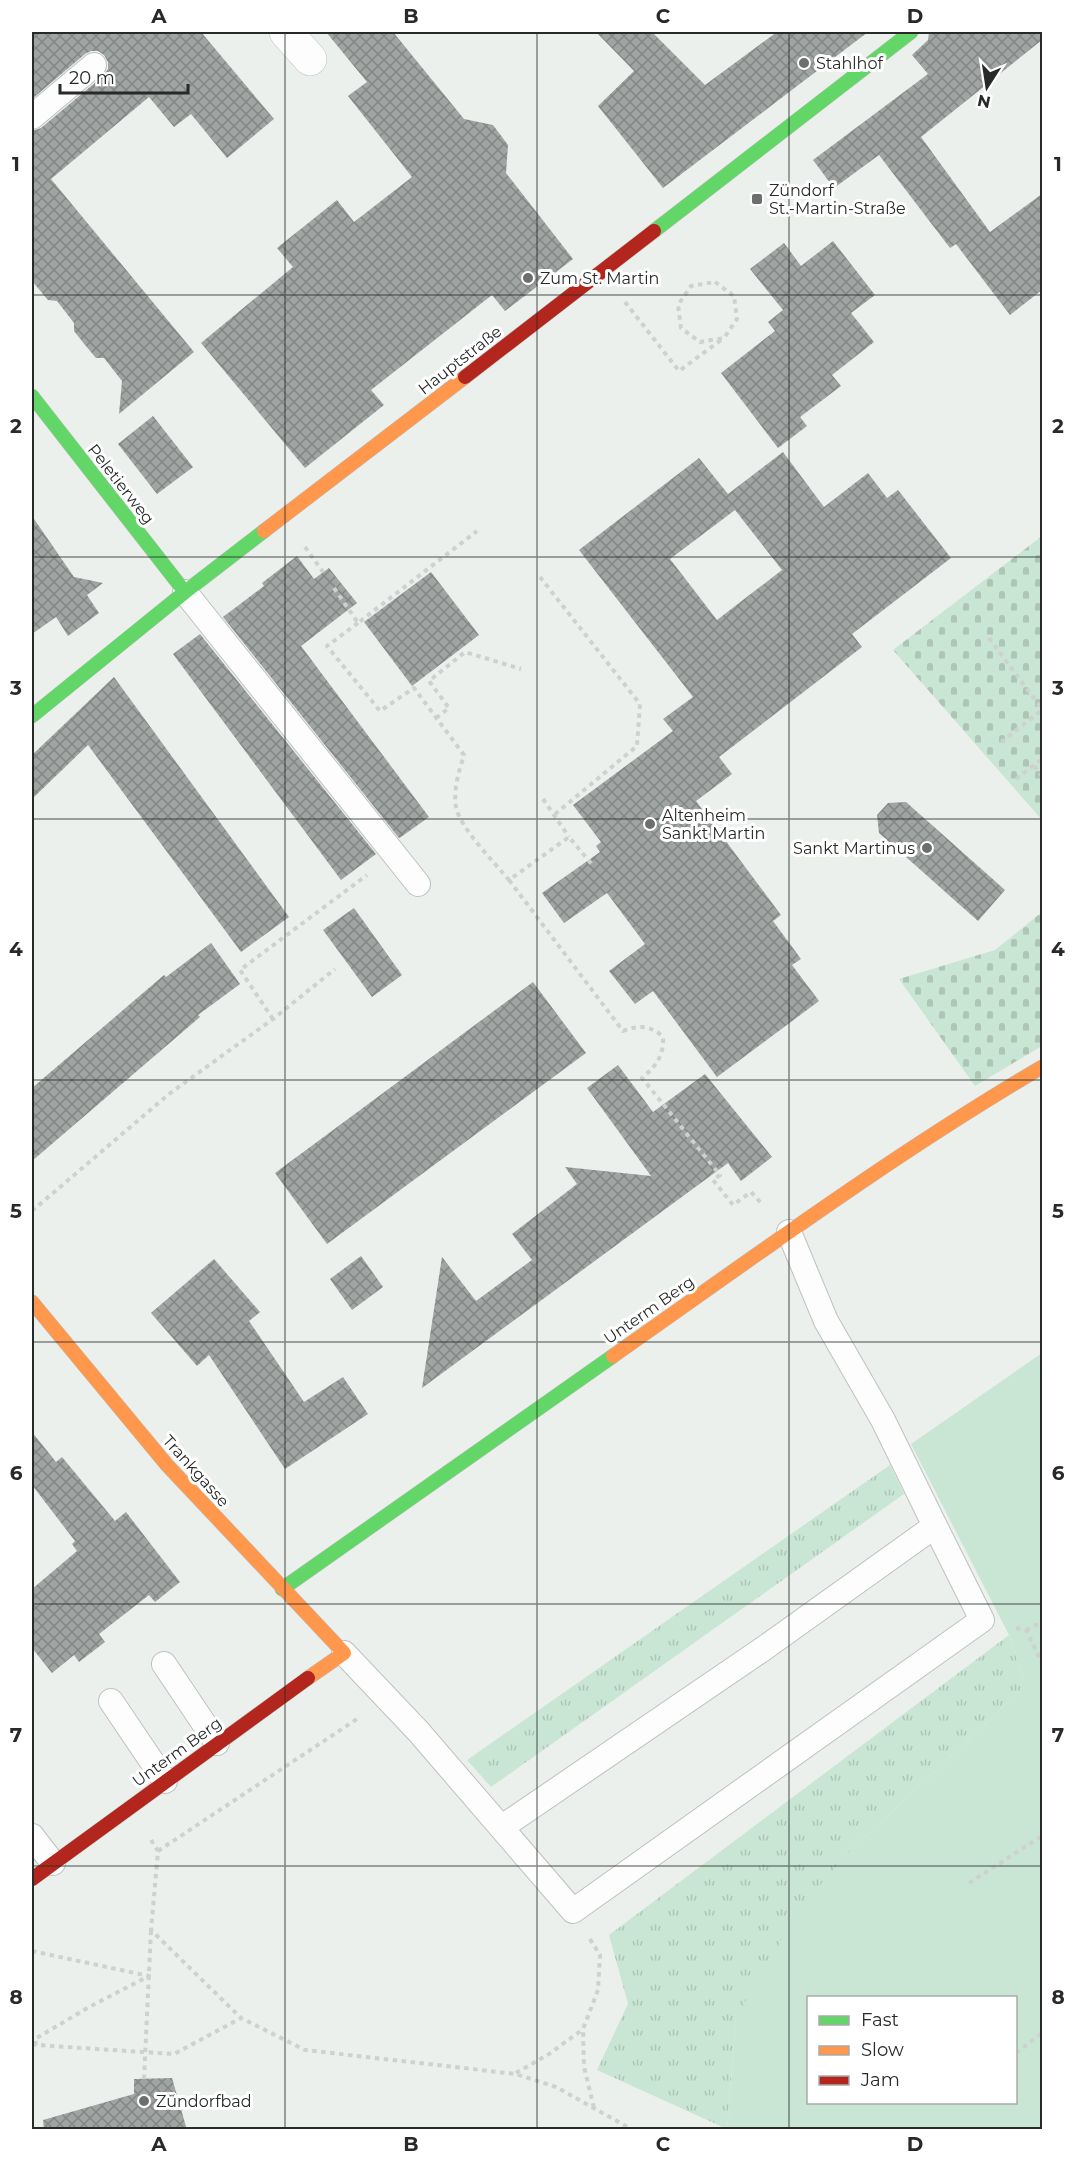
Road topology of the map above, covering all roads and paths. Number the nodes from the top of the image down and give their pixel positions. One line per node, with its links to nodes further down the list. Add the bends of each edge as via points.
1 (286, 32): 3 (street)
2 (911, 32): 6 (street, Hauptstraße)
3 (310, 59)
4 (94, 65): 5 (lane)
5 (32, 117)
6 (602, 271): 7 (path, via 679,371); 12 (street, Hauptstraße)
7 (724, 338): 7 (path, via 700,342 681,328 678,305 691,286 715,282 734,296 737,319)
8 (32, 396): 12 (street, Peletierweg)
9 (477, 531): 13 (path)
10 (540, 577): 25 (path, via 640,704 637,746)
11 (333, 588): 13 (path)
12 (185, 592): 17 (street, Hauptstraße); 27 (lane)
13 (358, 623): 18 (path, via 327,646 380,711 414,688)
14 (988, 638): 16 (path)
15 (521, 669): 18 (path, via 465,652 429,681 449,708)
16 (1042, 709): 19 (path)
17 (32, 716)
18 (436, 718): 29 (path, via 464,755 456,784 456,809 464,825)
19 (1001, 742)
20 (1042, 759): 21 (path)
21 (1034, 766): 22 (path); 23 (path)
22 (1042, 776)
23 (1016, 779)
24 (543, 799): 25 (path)
25 (554, 815): 26 (path)
26 (569, 837): 28 (path); 29 (path)
27 (395, 855): 30 (lane); 32 (path, via 240,970)
28 (594, 867)
29 (509, 880): 34 (path, via 623,1031 640,1026 663,1037 664,1050 642,1078 720,1175 713,1180 733,1205 751,1192)
30 (418, 885)
31 (335, 969): 32 (path)
32 (273, 1019): 35 (path, via 169,1094)
33 (1042, 1067): 36 (street, Unterm Berg, via 904,1153)
34 (756, 1197)
35 (32, 1211)
36 (789, 1232): 38 (lane, via 826,1321 883,1420); 39 (street, Unterm Berg)
37 (32, 1302): 39 (street, Trankgasse, via 167,1465)
38 (935, 1526): 40 (lane); 51 (lane, via 764,1649)
39 (282, 1590): 43 (street, Trankgasse)
40 (982, 1620): 42 (path); 58 (lane)
41 (1042, 1622): 42 (path)
42 (1026, 1630): 44 (path)
43 (344, 1653): 46 (lane); 48 (street, Unterm Berg)
44 (1042, 1663)
45 (164, 1664): 48 (lane)
46 (387, 1699): 51 (lane); 54 (path)
47 (111, 1701): 49 (lane)
48 (217, 1743): 49 (street, Unterm Berg)
49 (165, 1781): 50 (street, Unterm Berg)
50 (128, 1808): 54 (path); 55 (street, Unterm Berg)
51 (502, 1827): 58 (lane)
52 (32, 1836): 55 (lane)
53 (1042, 1836): 57 (path)
54 (158, 1851): 59 (path)
55 (53, 1863): 56 (street, Unterm Berg)
56 (32, 1879)
57 (969, 1882)
58 (573, 1911): 63 (path, via 600,1955 598,1990)
59 (151, 1930): 61 (path); 62 (path)
60 (32, 1951): 61 (path)
61 (149, 1976): 66 (path); 66 (path, via 35,2039 36,2045)
62 (241, 2018): 66 (path, via 174,2054); 67 (path, via 305,2050)
63 (583, 2029): 67 (path); 69 (path, via 584,2067)
64 (1042, 2033): 65 (path)
65 (1017, 2052)
66 (145, 2053): 68 (path)
67 (516, 2074): 69 (path, via 556,2087)
68 (144, 2079)
69 (594, 2108): 70 (path)
70 (633, 2130)

